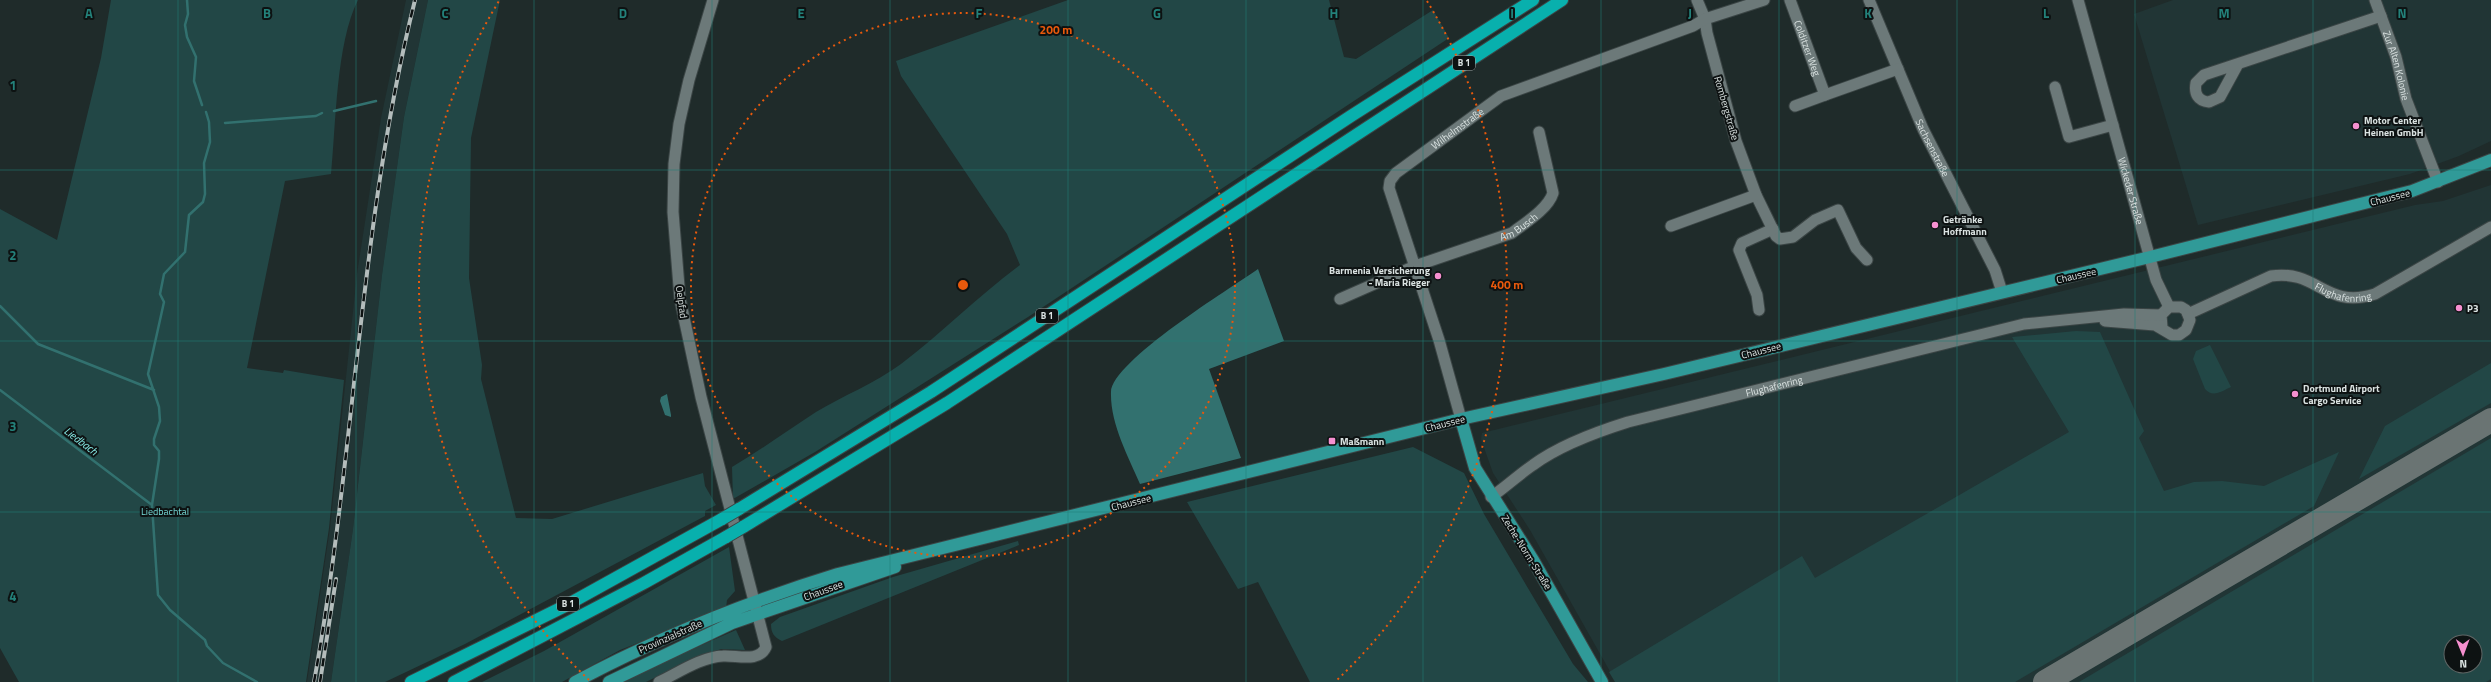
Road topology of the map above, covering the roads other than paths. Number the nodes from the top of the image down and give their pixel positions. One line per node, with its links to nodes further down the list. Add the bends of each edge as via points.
1 (713, 0): 38 (street, Oelpfad, via 688,80 679,124 674,164 673,212 680,299 688,342)
2 (1533, 0): 40 (highway, B 1, bridge, via 1350,116 931,392 739,509 565,606)
3 (1562, 0): 41 (highway, B 1, bridge, via 954,398 743,527 638,587)
4 (1696, 0): 11 (street, Rombergstraße)
5 (1764, 0): 11 (street, Wilhelmstraße)
6 (1790, 0): 15 (street, Colditzer Weg)
7 (1869, 0): 13 (street, Sachsenstraße)
8 (2078, 0): 17 (street, Wickeder Straße)
9 (2375, 0): 10 (street, Zur Alten Kolonie)
10 (2381, 16): 12 (street); 20 (street, Zur Alten Kolonie, via 2396,56 2406,99)
11 (1705, 19): 21 (street, Rombergstraße, via 1706,33 1736,141); 27 (street, Wilhelmstraße, via 1693,26 1502,96 1396,173 1390,181 1389,188)
12 (2238, 64)
13 (1898, 69): 15 (street); 28 (street, Sachsenstraße, via 1944,171 1995,270)
14 (2056, 87): 17 (street, via 2068,137)
15 (1824, 95): 16 (street)
16 (1795, 106)
17 (2113, 125): 25 (street, Wickeder Straße)
18 (1539, 132): 27 (street, Am Busch, via 1553,193 1548,203 1512,233)
19 (2491, 160): 20 (main road, Chaussee)
20 (2438, 182): 25 (main road, Chaussee, via 2412,191)
21 (1756, 195): 22 (street); 24 (street, Rombergstraße)
22 (1671, 226)
23 (2491, 227): 32 (street, Flughafenring, via 2364,298 2345,299 2301,276 2282,274 2271,276)
24 (1773, 229): 26 (street, via 1778,238 1789,238 1803,231 1814,220 1838,210 1856,248); 30 (street, via 1742,243 1738,250 1757,295)
25 (2150, 257): 28 (main road, Chaussee); 31 (street)
26 (1866, 260)
27 (1415, 266): 29 (street, Am Busch); 35 (street, Wilhelmstraße)
28 (2002, 292): 35 (main road, Chaussee, via 1670,372)
29 (1340, 299)
30 (1759, 310)
31 (2165, 311): 32 (street, Flughafenring, via 2181,307); 33 (street, Flughafenring); 34 (street)
32 (2188, 314): 34 (street, Flughafenring, via 2189,324 2179,335 2172,335)
33 (2075, 319): 34 (street, Flughafenring); 36 (street, Flughafenring, via 2009,328 1628,422 1573,443 1533,464)
34 (2162, 327)
35 (1461, 419): 36 (main road, Zeche-Norm-Straße, via 1475,468); 37 (main road, Chaussee)
36 (1491, 497): 45 (main road, Zeche-Norm-Straße, via 1533,560)
37 (1026, 528): 38 (main road, Chaussee, via 892,560); 39 (main road, Chaussee, via 840,584)
38 (754, 601): 39 (street); 42 (main road, Provinzialstraße, via 693,625)
39 (758, 614): 43 (main road, Provinzialstraße, via 696,639); 44 (street, via 766,641 762,653 711,659)
40 (411, 682)
41 (454, 682)
42 (575, 682)
43 (609, 682)
44 (659, 682)
45 (1602, 682)

